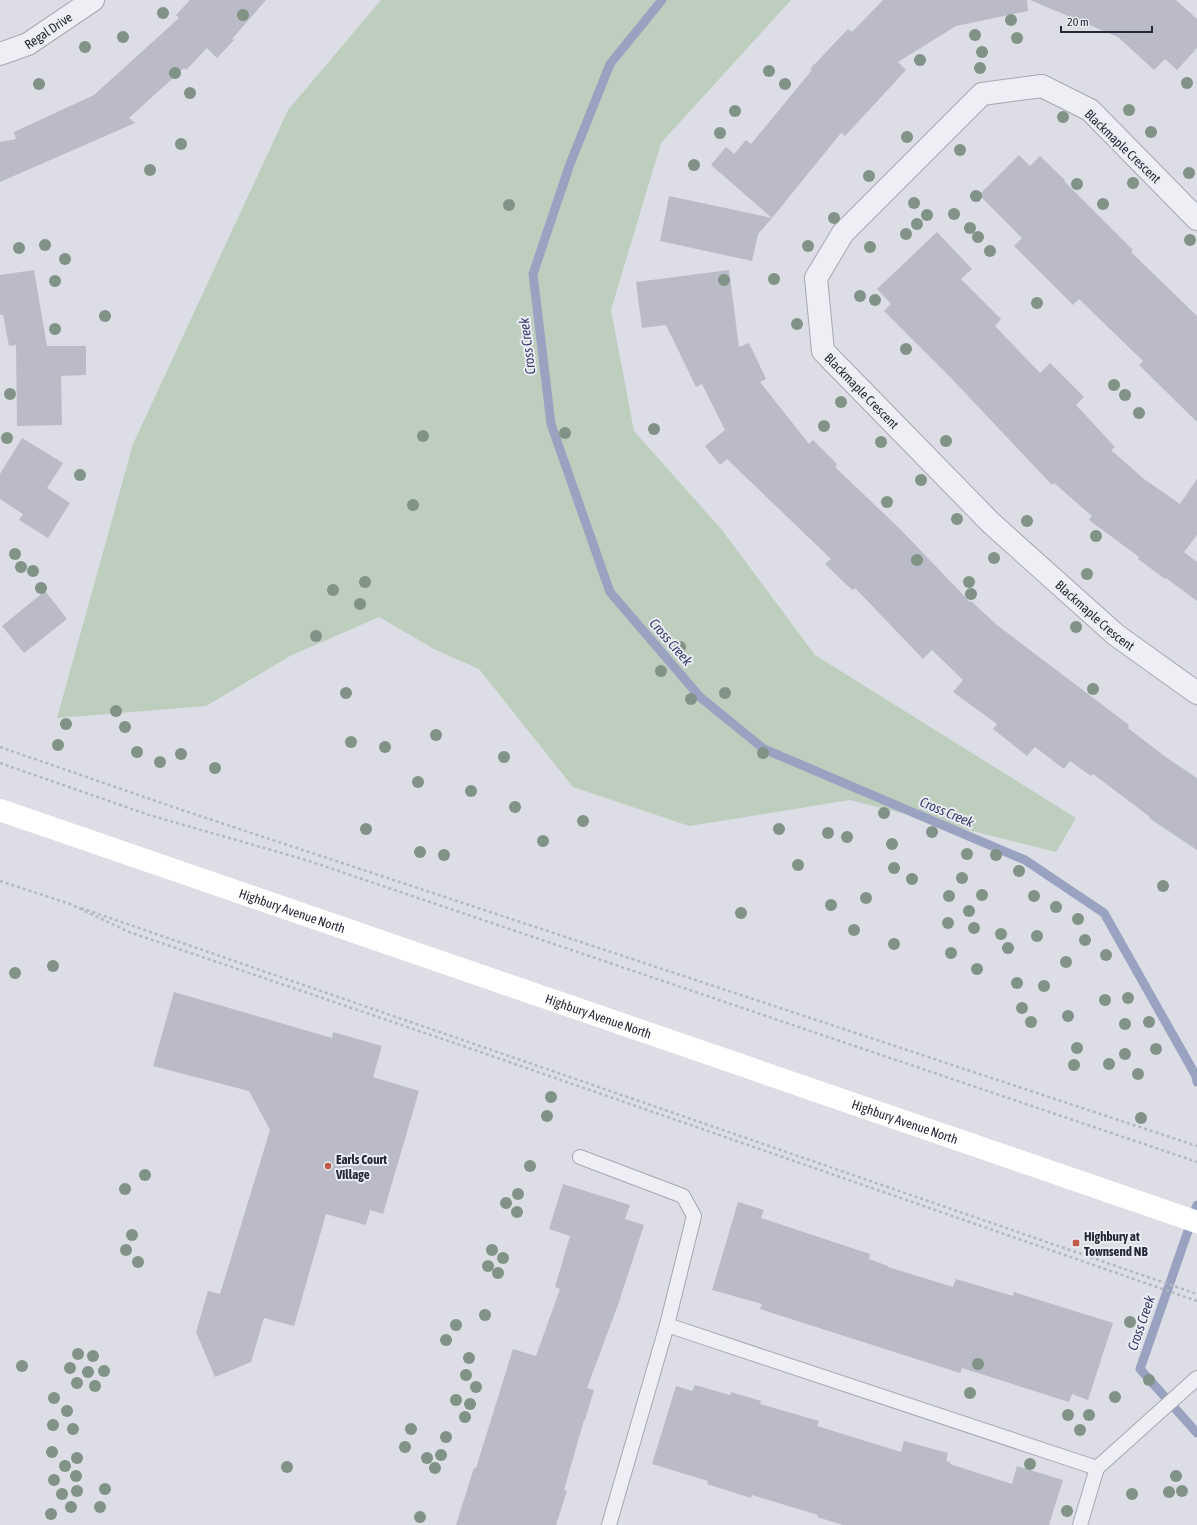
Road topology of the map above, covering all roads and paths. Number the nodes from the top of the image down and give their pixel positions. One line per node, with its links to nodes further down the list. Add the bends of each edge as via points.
1 (93, 0): 2 (street, Regal Drive, via 28,44)
2 (0, 54)
3 (1197, 219): 4 (street, Blackmaple Crescent, via 1090,110 1042,86 982,94 843,233 816,278 823,351 990,523 1116,635)
4 (1197, 693)
5 (0, 747): 10 (path)
6 (0, 763): 12 (path, via 149,815 314,862)
7 (0, 810): 13 (main road, Highbury Avenue North)
8 (0, 881): 9 (path)
9 (70, 904): 14 (path); 15 (path, via 129,932)
10 (1197, 1146)
11 (580, 1157): 16 (lane, via 683,1196 694,1216)
12 (1197, 1162)
13 (1197, 1222)
14 (1197, 1294)
15 (1197, 1301)
16 (667, 1326): 18 (lane); 19 (lane)
17 (1197, 1378): 18 (lane)
18 (1097, 1468): 20 (lane)
19 (609, 1525)
20 (1080, 1525)

